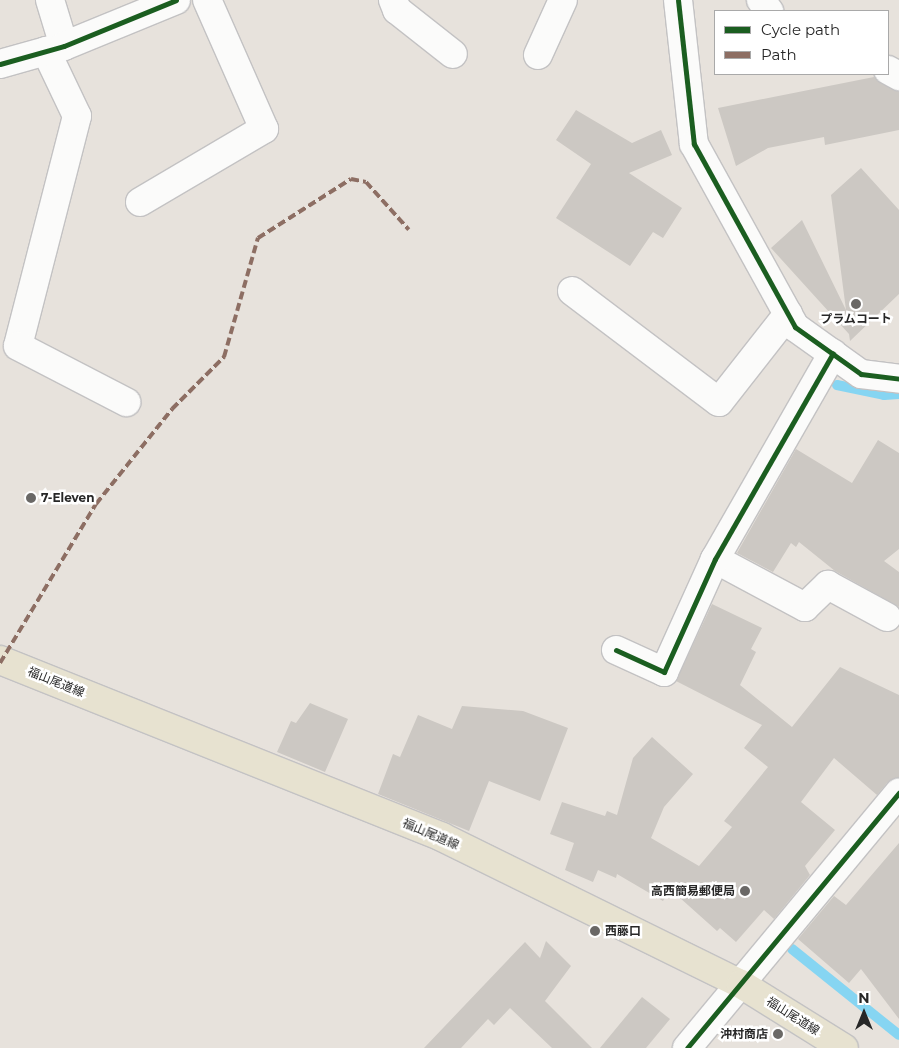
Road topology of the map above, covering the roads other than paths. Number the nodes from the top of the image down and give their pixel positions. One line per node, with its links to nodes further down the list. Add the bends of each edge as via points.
1 (50, 0): 7 (street)
2 (176, 0): 7 (street)
3 (206, 0): 11 (street, via 264,128)
4 (393, 0): 8 (street, via 397,10)
5 (563, 0): 9 (street)
6 (678, 0): 13 (street, via 694,144)
7 (55, 49): 10 (street); 16 (street, via 77,116 18,346)
8 (452, 54)
9 (538, 55)
10 (0, 64)
11 (140, 202)
12 (572, 291): 13 (street, via 718,402)
13 (788, 314): 14 (street, via 795,327)
14 (833, 353): 15 (street, via 861,374); 17 (street)
15 (899, 379)
16 (126, 402)
17 (716, 559): 18 (street, via 806,607 828,585); 19 (street, via 664,672)
18 (887, 617)
19 (616, 650)
20 (0, 660): 22 (main road, 福山尾道線, via 442,837)
21 (899, 793): 22 (street)
22 (741, 984): 23 (street); 24 (main road, 福山尾道線)
23 (687, 1048)
24 (844, 1048)

